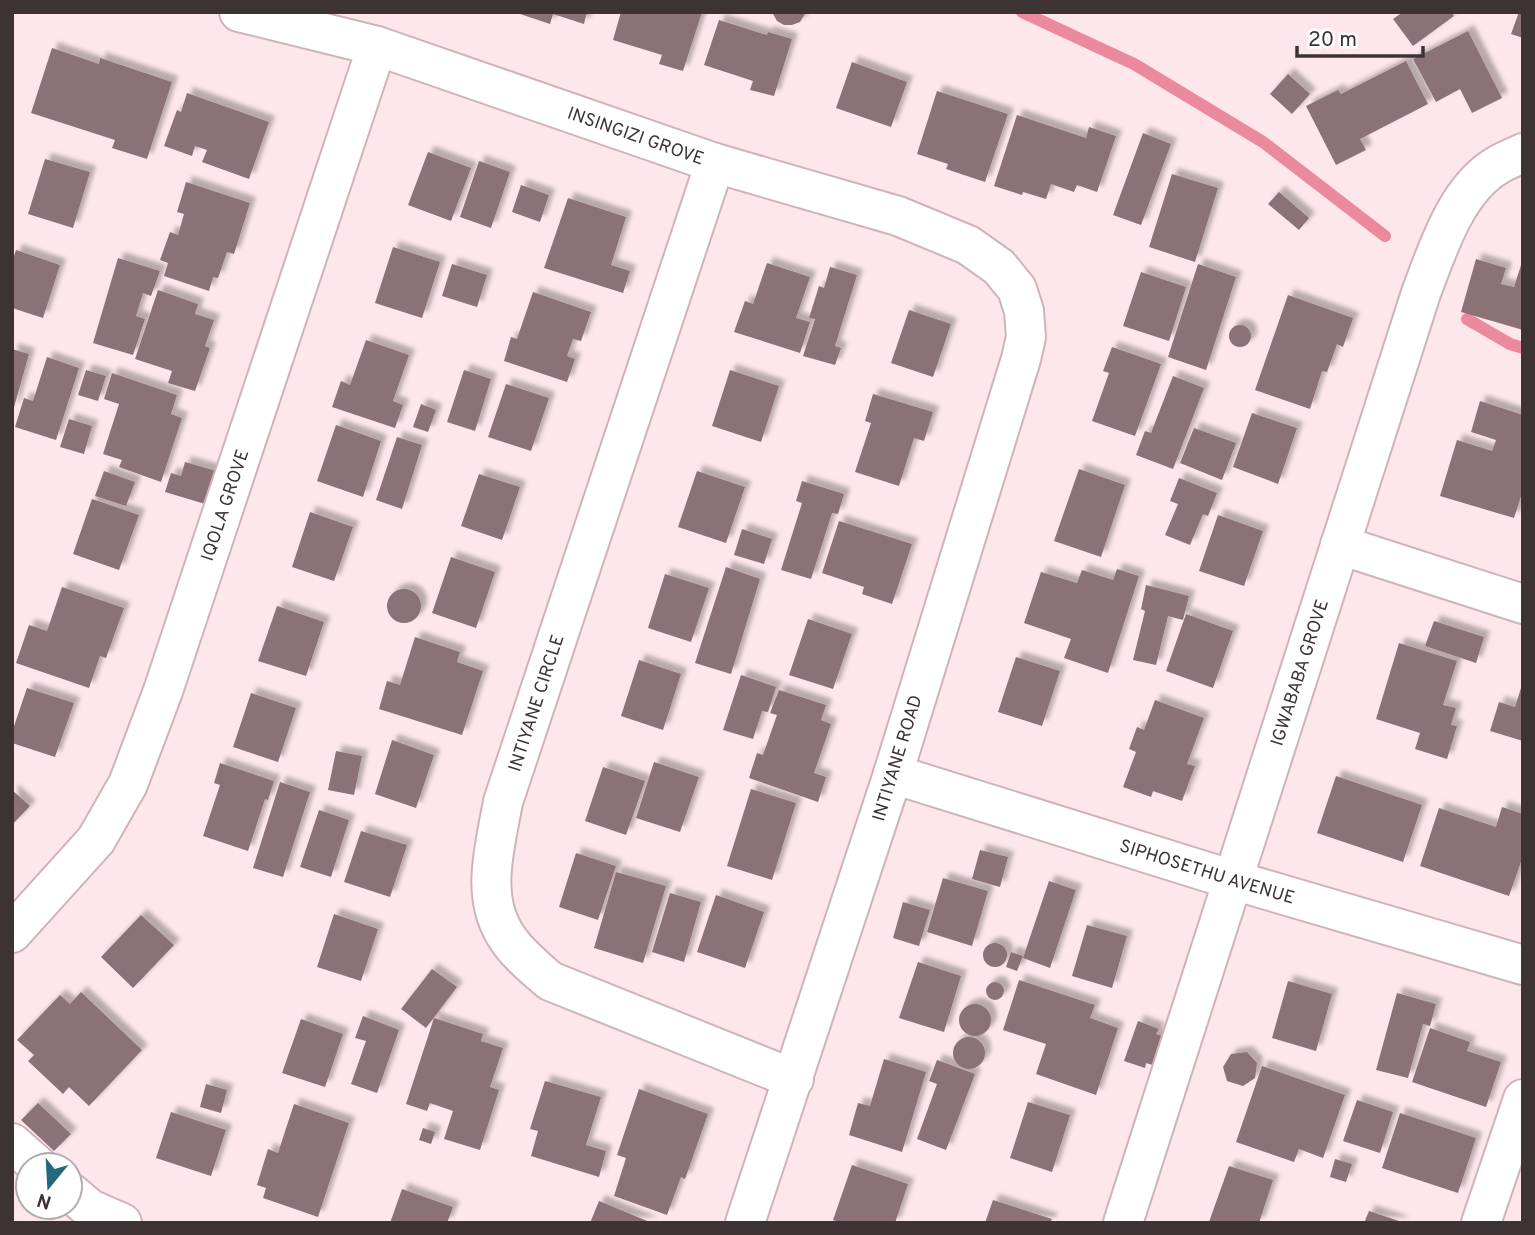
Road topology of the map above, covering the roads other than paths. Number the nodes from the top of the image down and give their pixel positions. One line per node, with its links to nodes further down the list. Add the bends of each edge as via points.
1 (239, 12): 2 (street, INSINGIZI GROVE)
2 (377, 46): 4 (street, INSINGIZI GROVE); 10 (street, IQOLA GROVE, via 128,785 96,840)
3 (1523, 153): 6 (street, IGWABABA GROVE, via 1496,165 1473,187 1446,228)
4 (715, 163): 5 (street, INSINGIZI GROVE, via 898,216 968,246 999,267); 12 (street, INTIYANE CIRCLE, via 503,802 490,874 496,915 507,937 550,981)
5 (1017, 289): 8 (street, INTIYANE ROAD, via 1026,337 1021,359)
6 (1340, 545): 7 (street); 9 (street, IGWABABA GROVE)
7 (1523, 604)
8 (893, 774): 9 (street, SIPHOSETHU AVENUE); 12 (street, INTIYANE ROAD)
9 (1233, 880): 11 (street, SIPHOSETHU AVENUE); 17 (street, IGWABABA GROVE)
10 (12, 933)
11 (1523, 965)
12 (794, 1079): 16 (street, INTIYANE ROAD)
13 (1523, 1100): 18 (street)
14 (84, 1204): 15 (street)
15 (122, 1223)
16 (745, 1223)
17 (1123, 1223)
18 (1482, 1223)

